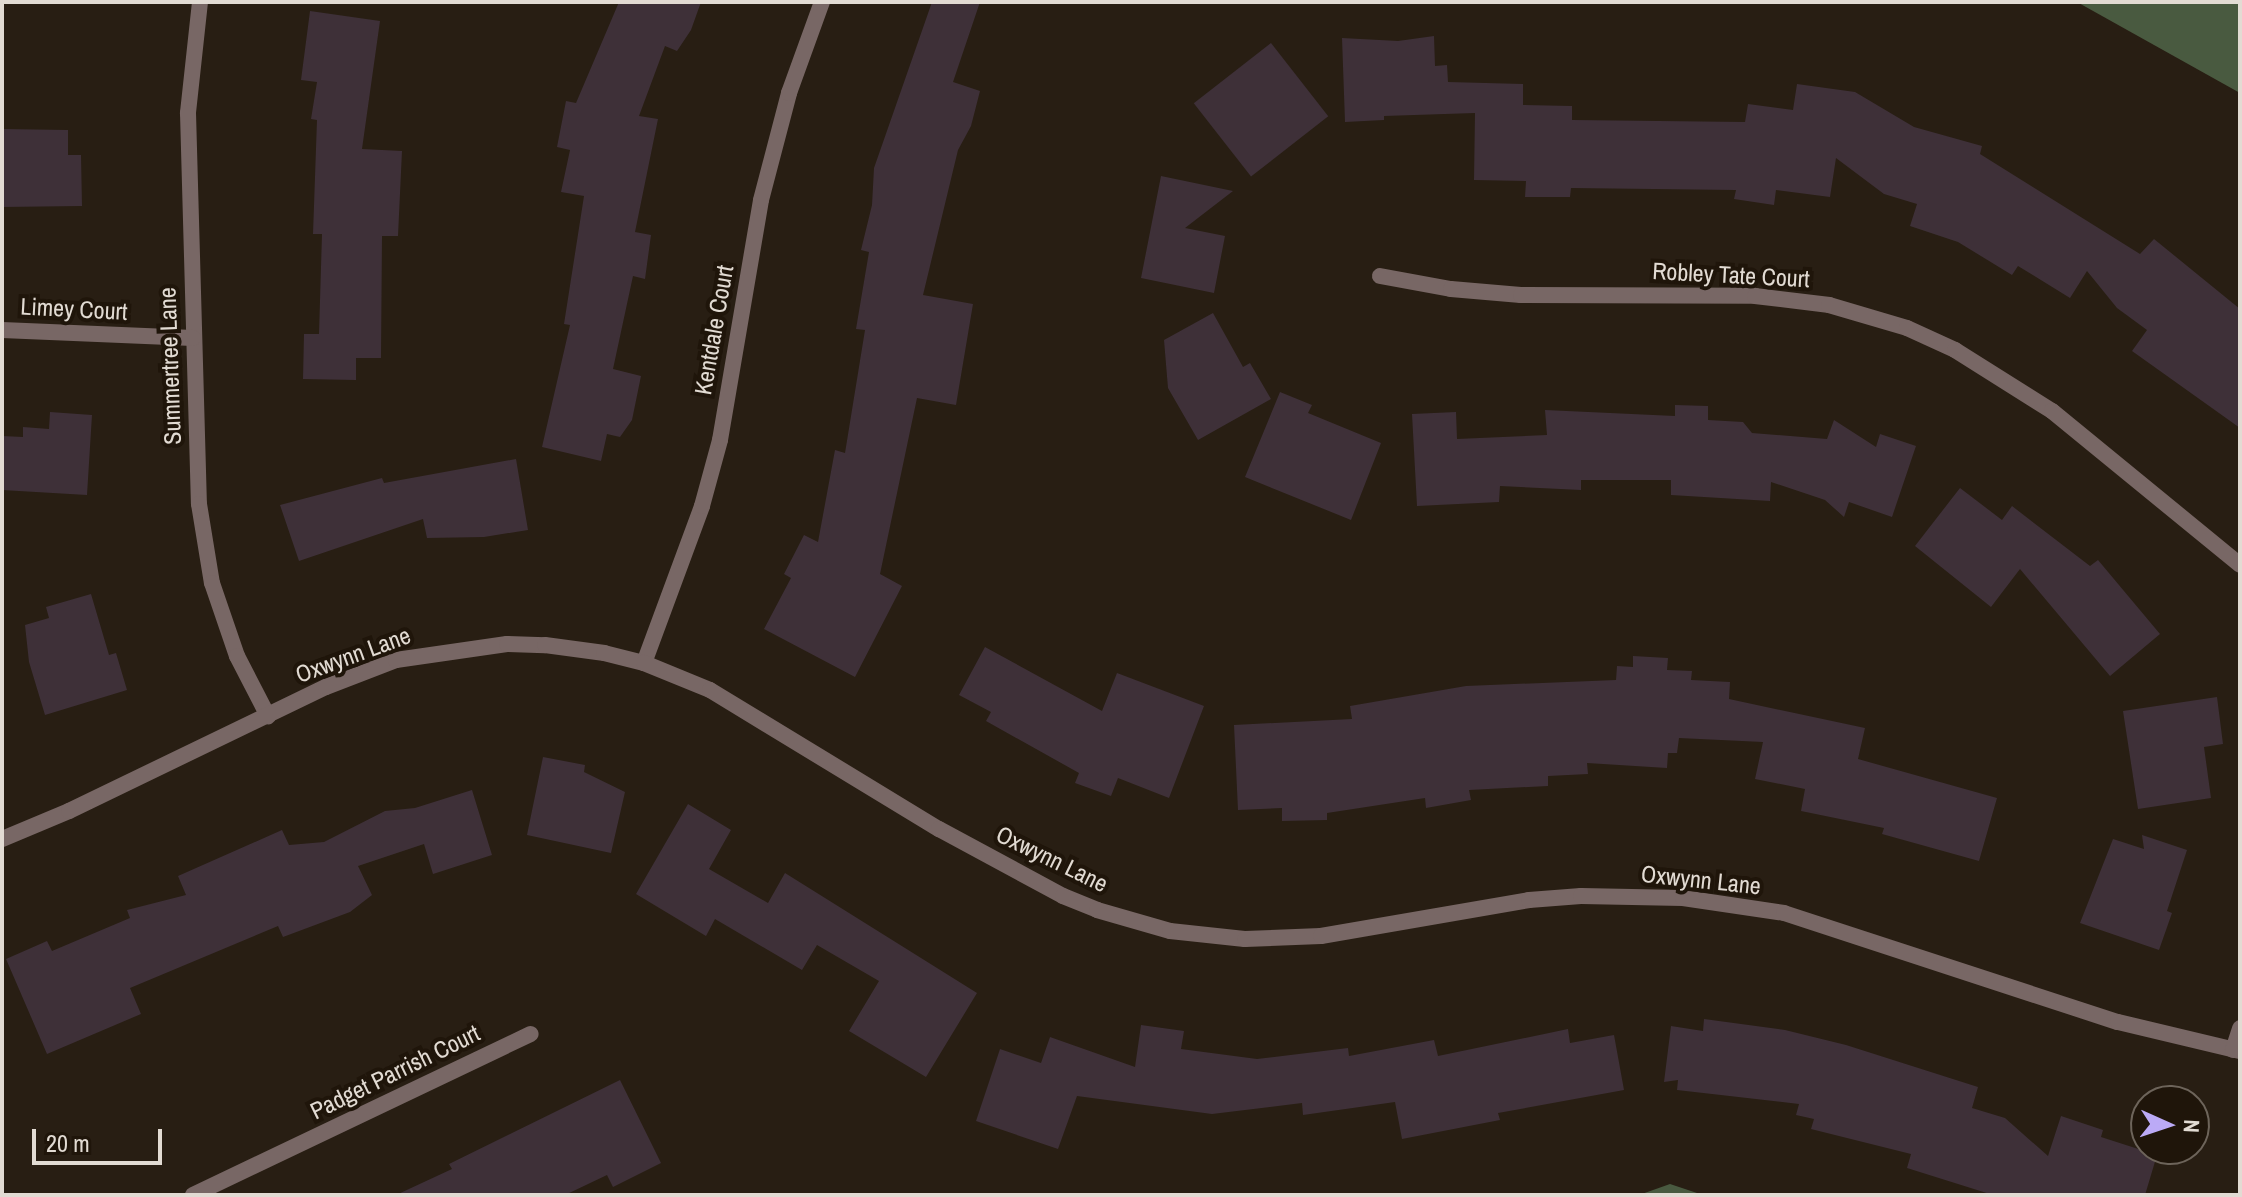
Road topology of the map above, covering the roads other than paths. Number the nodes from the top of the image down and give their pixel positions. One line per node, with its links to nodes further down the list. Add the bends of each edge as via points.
1 (200, 2): 5 (street, Summertree Lane, via 188,113)
2 (822, 2): 7 (street, Kentdale Court, via 789,93 761,200 720,440 702,506)
3 (1380, 276): 6 (street, Robley Tate Court, via 1521,295 1755,296 1829,305 1907,328 1955,350 2052,411)
4 (2, 330): 5 (street, Limey Court)
5 (193, 338): 8 (street, Summertree Lane, via 199,504 212,583 237,656)
6 (2240, 565)
7 (644, 663): 8 (street, Oxwynn Lane, via 545,645 432,652 368,671); 12 (street, Oxwynn Lane, via 710,690 939,829 1063,896 1170,931 1245,939 1321,936 1529,900 1683,898 1784,913 2118,1022)
8 (268, 716): 9 (street, Oxwynn Lane)
9 (2, 839)
10 (2240, 1028): 12 (street)
11 (531, 1034): 13 (street, Padget Parrish Court)
12 (2237, 1051)
13 (193, 1195)

